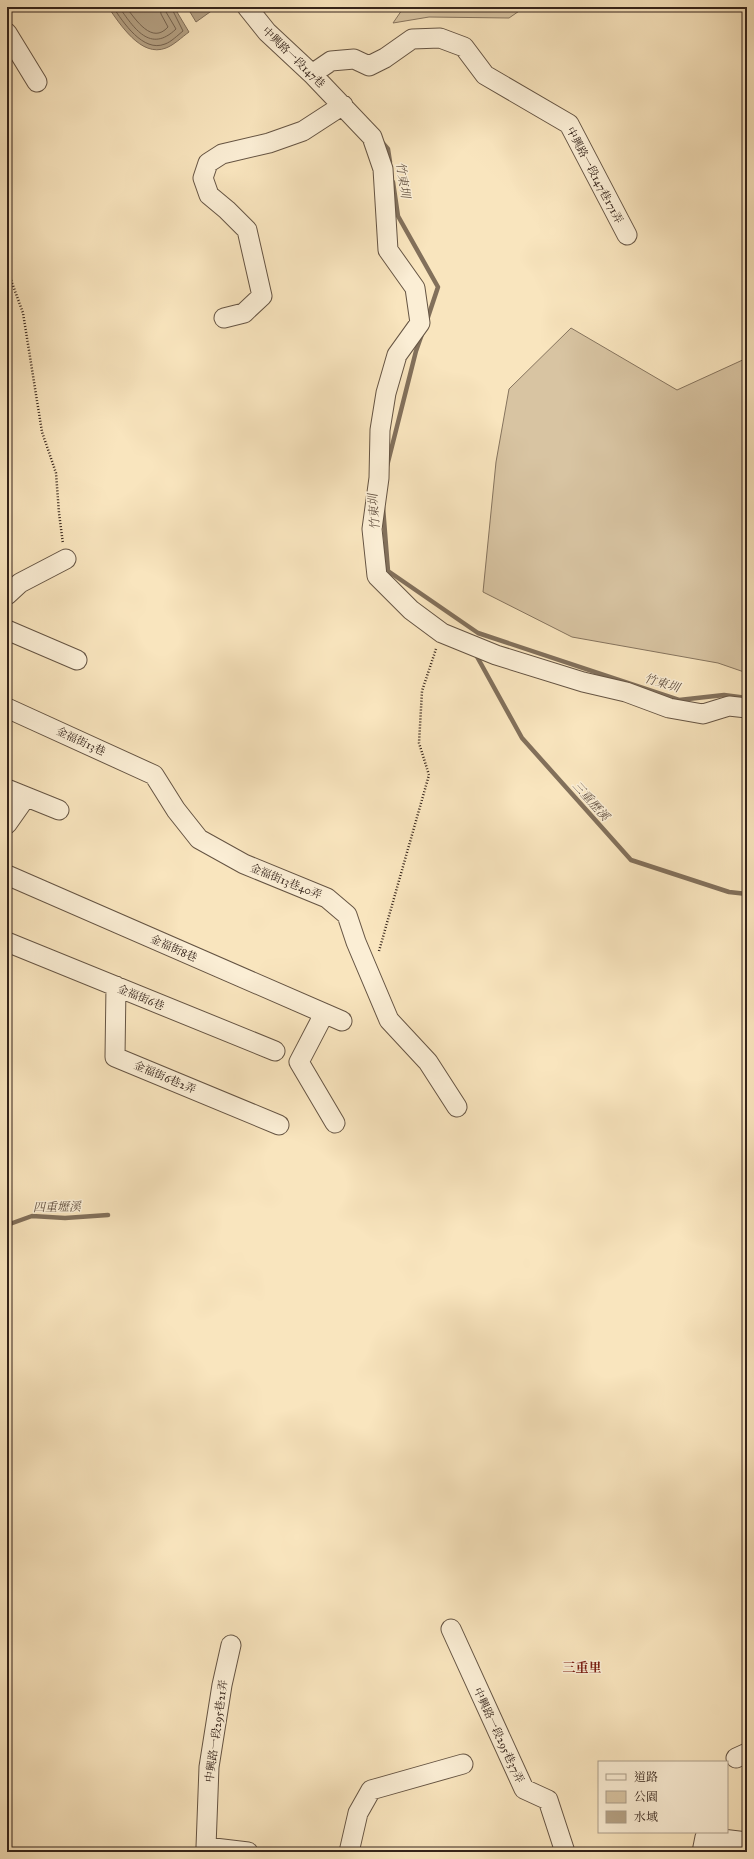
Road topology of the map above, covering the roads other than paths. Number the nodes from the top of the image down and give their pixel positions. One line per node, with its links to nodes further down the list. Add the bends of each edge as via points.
1 (247, 7): 3 (street, 中興路一段147巷, via 267,32)
2 (7, 33): 4 (street)
3 (312, 74): 5 (street, 中興路一段147巷); 6 (street, 中興路一段147巷171弄, via 331,61 354,59 368,66 385,58 412,39 440,38 464,48 485,76 569,124)
4 (37, 82)
5 (343, 105): 7 (street, via 303,131 269,143 222,154 208,163 203,178 208,195 246,230 262,296 244,313); 13 (street, 中興路一段147巷, via 372,137 383,169 388,250 415,288 420,323 397,355 386,393 380,430 379,478 372,529 377,576 411,610 442,633 496,655 583,682 626,692 669,708 703,714 729,706)
6 (627, 235)
7 (224, 318)
8 (66, 559): 9 (street, via 20,583)
9 (7, 595)
10 (7, 630): 11 (street)
11 (77, 660)
12 (7, 708): 14 (street, 金福街13巷)
13 (747, 708)
14 (154, 775): 25 (street, 金福街13巷40弄, via 176,810 199,839 244,864 328,898 347,915 388,1020 428,1062)
15 (7, 789): 16 (street)
16 (26, 797): 17 (street); 18 (street)
17 (60, 810)
18 (7, 824)
19 (7, 875): 22 (street, 金福街8巷)
20 (7, 942): 21 (street, 金福街6巷)
21 (116, 986): 24 (street, 金福街6巷); 27 (street, 金福街6巷2弄, via 115,1057)
22 (324, 1014): 23 (street, 金福街8巷); 26 (street, via 299,1062)
23 (342, 1022)
24 (275, 1051)
25 (458, 1107)
26 (335, 1123)
27 (279, 1125)
28 (451, 1629): 34 (street, 中興路一段295巷37弄, via 524,1789 548,1800)
29 (231, 1645): 32 (street, 中興路一段295巷21弄, via 209,1768 206,1847)
30 (463, 1764): 33 (street, via 371,1790 358,1813)
31 (747, 1842): 35 (street, via 705,1837)
32 (248, 1852)
33 (349, 1852)
34 (565, 1852)
35 (702, 1852)

